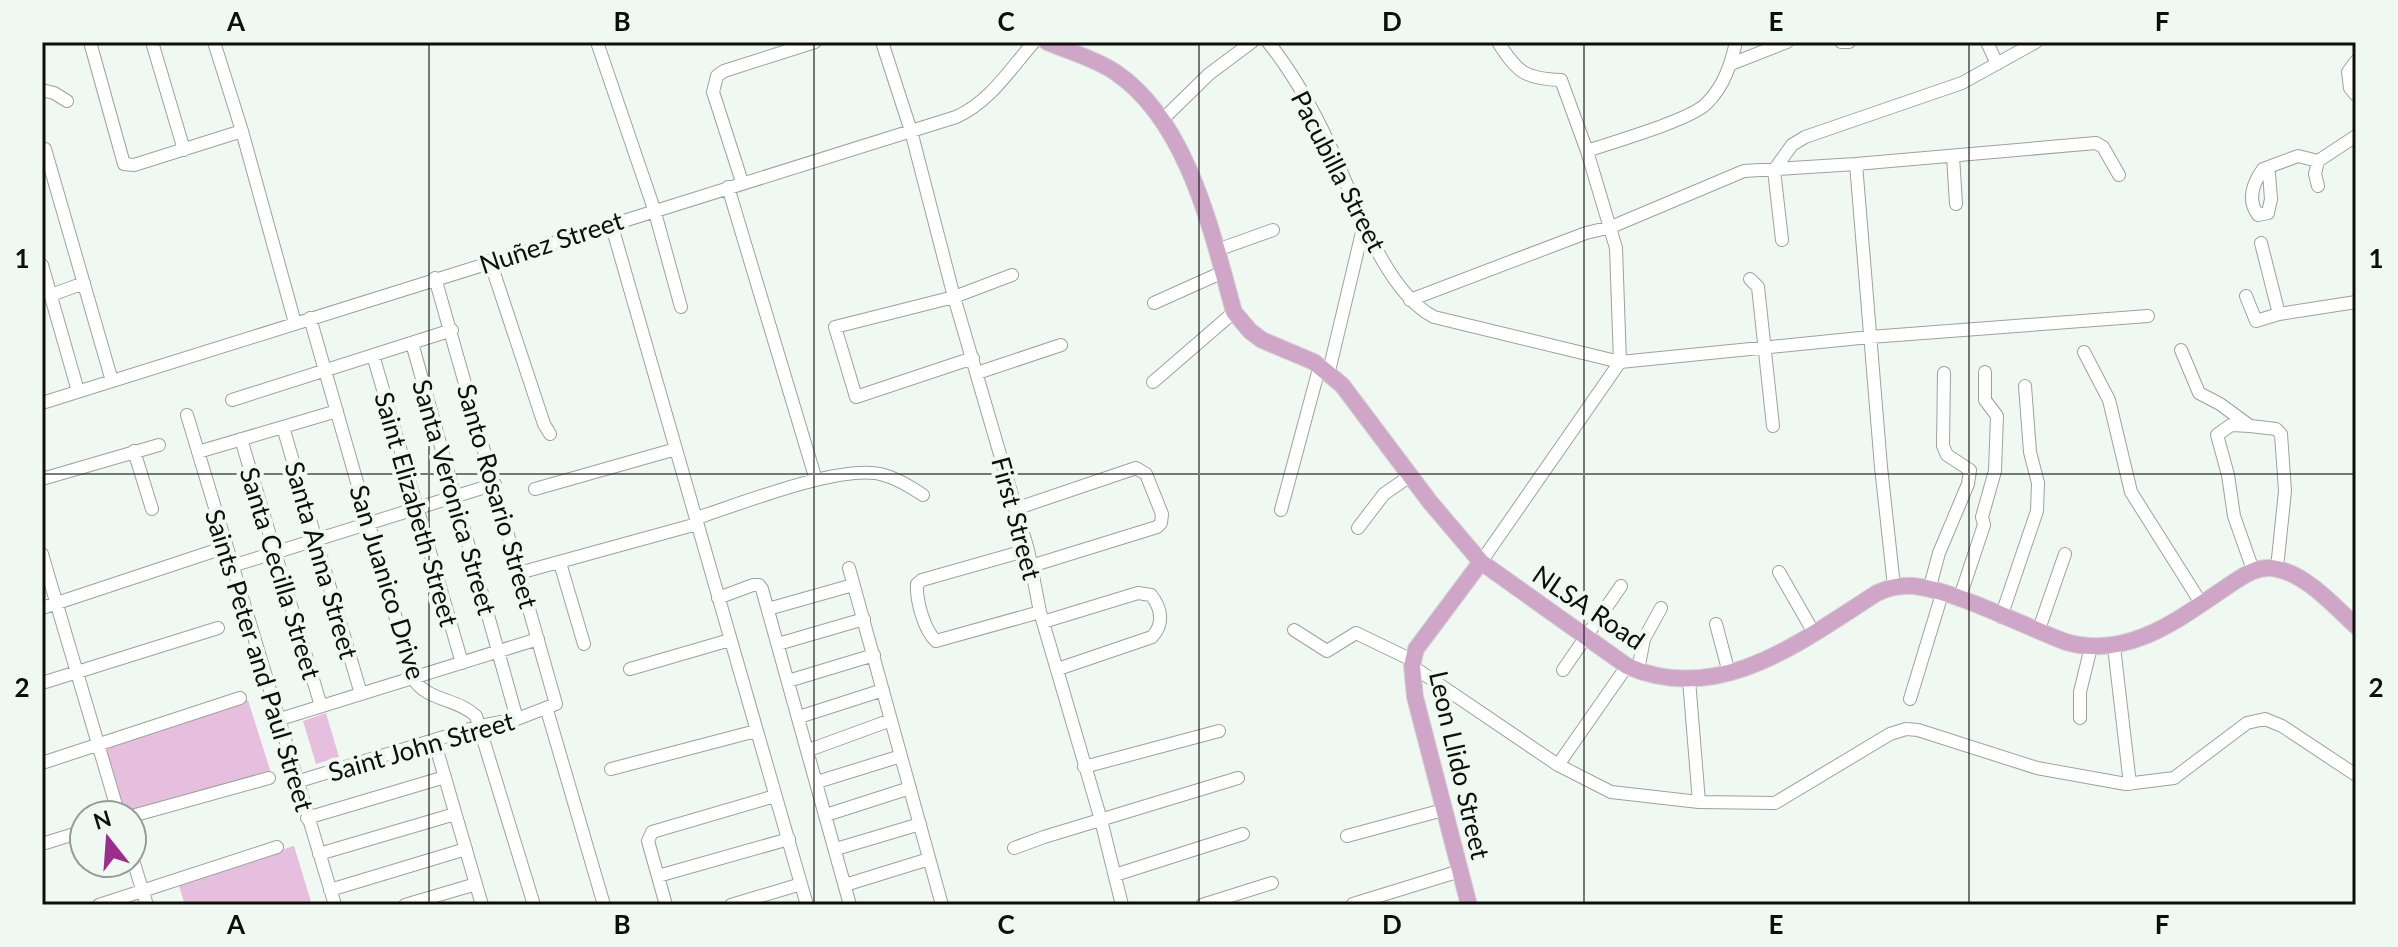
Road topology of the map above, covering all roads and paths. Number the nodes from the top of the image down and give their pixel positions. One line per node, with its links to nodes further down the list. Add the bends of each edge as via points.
1 (90, 42): 29 (street, via 124,164)
2 (152, 42): 29 (street)
3 (214, 42): 25 (street)
4 (597, 42): 41 (street)
5 (815, 42): 37 (street, via 717,76 713,92)
6 (882, 42): 26 (street, First Street)
7 (1034, 42): 26 (street, Nuñez Street, via 977,106)
8 (1047, 42): 24 (main road, NLSA Road, via 1118,74)
9 (1252, 42): 24 (street, via 1209,74)
10 (1268, 42): 43 (street, Pacubilla Street, via 1319,124)
11 (1498, 42): 30 (street, via 1524,75 1561,80)
12 (1736, 42): 19 (street)
13 (1787, 42): 19 (street)
14 (1841, 42): 15 (street)
15 (1849, 42)
16 (1987, 42): 20 (street)
17 (2036, 42): 20 (street)
18 (2356, 61): 22 (street, via 2348,72)
19 (1731, 64): 30 (street, via 1719,88 1697,111)
20 (1997, 64): 35 (street, via 1962,83 1805,137)
21 (42, 90): 23 (street)
22 (2356, 95)
23 (67, 101)
24 (1161, 121): 48 (main road, NLSA Road, via 1198,191)
25 (242, 131): 29 (street); 67 (street)
26 (911, 131): 37 (street, Nuñez Street); 58 (street, First Street)
27 (2356, 136): 32 (street)
28 (45, 149): 55 (street)
29 (184, 150)
30 (1587, 151): 44 (street)
31 (1953, 156): 33 (street); 36 (street, via 2096,143); 40 (street)
32 (2318, 161): 34 (street, via 2298,156); 38 (street)
33 (1856, 164): 35 (street); 69 (street)
34 (2263, 169)
35 (1774, 170): 44 (street, via 1730,175); 46 (street)
36 (2119, 175)
37 (742, 182): 39 (street, Nuñez Street)
38 (2318, 186)
39 (728, 187): 41 (street, Nuñez Street); 102 (street)
40 (1956, 204)
41 (654, 209): 42 (street, Nuñez Street); 62 (street)
42 (611, 223): 49 (street, Nuñez Street); 97 (street)
43 (1364, 224): 59 (street, Pacubilla Street); 78 (street)
44 (1611, 227): 59 (street); 77 (street, via 1618,267)
45 (1273, 230): 48 (street)
46 (1782, 240)
47 (2261, 243): 64 (street)
48 (1217, 250): 51 (main road, NLSA Road)
49 (490, 261): 53 (street, Nuñez Street); 94 (street)
50 (42, 265): 56 (street)
51 (1223, 272): 61 (street); 63 (main road, NLSA Road)
52 (1012, 275): 58 (street)
53 (435, 278): 66 (street, Nuñez Street); 68 (street, Santo Rosario Street)
54 (1750, 279): 72 (street, via 1758,287)
55 (84, 283): 56 (street); 83 (street)
56 (51, 295): 86 (street)
57 (2246, 296): 64 (street, via 2256,321)
58 (954, 297): 76 (street, First Street); 76 (street, via 835,327 856,397)
59 (1410, 300): 77 (street, via 1434,317)
60 (2356, 302): 64 (street)
61 (1154, 303)
62 (681, 307)
63 (1234, 312): 78 (main road, NLSA Road, via 1262,340); 84 (street)
64 (2279, 314)
65 (2148, 316): 69 (street)
66 (310, 318): 67 (street, Nuñez Street); 79 (street, San Juanico Drive)
67 (295, 323): 83 (street, Nuñez Street)
68 (452, 330): 70 (street); 103 (street, Santo Rosario Street)
69 (1870, 337): 72 (street); 131 (street)
70 (412, 343): 75 (street); 106 (street, Santa Veronica Street)
71 (1061, 345): 81 (street)
72 (1763, 347): 77 (street); 91 (street)
73 (2181, 350): 92 (street, via 2199,393)
74 (2084, 352): 136 (street, via 2109,400 2131,492)
75 (373, 355): 79 (street); 108 (street, Saint Elizabeth Street)
76 (973, 358): 81 (street, First Street)
77 (1620, 362): 120 (street)
78 (1324, 368): 100 (main road, NLSA Road, via 1355,399); 110 (street)
79 (325, 370): 87 (street); 89 (street, San Juanico Drive)
80 (1985, 372): 134 (street, via 1985,400 1997,416 1995,471)
81 (977, 373): 109 (street, First Street)
82 (1944, 373): 132 (street, via 1943,446 1947,455 1970,470 1939,553)
83 (112, 381): 86 (street, Nuñez Street)
84 (1153, 382)
85 (2025, 386): 141 (street, via 2037,511)
86 (78, 391): 88 (street, Nuñez Street)
87 (232, 400)
88 (42, 403)
89 (337, 411): 93 (street); 112 (street, San Juanico Drive)
90 (187, 415): 99 (street, Saints Peter and Paul Street)
91 (1773, 426)
92 (2250, 426): 125 (street, via 2281,434 2285,491); 126 (street, via 2231,425 2217,435 2234,516)
93 (283, 427): 95 (street); 114 (street, Santa Anna Street)
94 (550, 434)
95 (241, 439): 99 (street); 117 (street, Santa Cecilla Street)
96 (159, 445): 98 (street)
97 (676, 449): 104 (street); 111 (street)
98 (134, 451): 101 (street); 107 (street)
99 (198, 452): 115 (street, Saints Peter and Paul Street)
100 (1410, 476): 113 (street, via 1384,494); 120 (main road, NLSA Road)
101 (42, 479)
102 (816, 480): 105 (street, via 883,474); 111 (street)
103 (495, 484): 106 (street); 128 (street, Santo Rosario Street)
104 (535, 489)
105 (923, 495)
106 (453, 497): 108 (street); 156 (street, Santa Veronica Street)
107 (152, 509)
108 (417, 509): 112 (street); 158 (street, Saint Elizabeth Street)
109 (1015, 509): 116 (street, First Street); 123 (street, via 1136,468 1146,474 1162,514 1157,527)
110 (1281, 510)
111 (697, 521): 121 (street); 133 (street)
112 (369, 524): 114 (street); 166 (street, San Juanico Drive)
113 (1358, 528)
114 (316, 540): 117 (street); 171 (street, Santa Anna Street)
115 (226, 547): 122 (street, Saints Peter and Paul Street); 135 (street)
116 (1028, 550): 123 (street, First Street); 140 (street, via 922,580 918,595 936,641)
117 (275, 553): 122 (street); 174 (street, Santa Cecilla Street)
118 (42, 554): 135 (street)
119 (2065, 554): 147 (street)
120 (1481, 562): 149 (main road, NLSA Road); 159 (main road, Leon Llido Street, via 1416,649)
121 (560, 563): 128 (street); 152 (street)
122 (232, 566): 179 (street, Saints Peter and Paul Street)
123 (1031, 566): 140 (street, First Street)
124 (849, 568): 129 (street)
125 (2277, 568): 126 (main road); 144 (main road, via 2313,588)
126 (2253, 570): 136 (main road)
127 (1779, 572): 148 (street)
128 (519, 573): 150 (street, Santo Rosario Street)
129 (853, 585): 139 (street); 142 (street)
130 (1621, 586): 149 (street)
131 (1894, 586): 132 (main road); 148 (main road, NLSA Road)
132 (1936, 592): 134 (main road); 173 (street)
133 (718, 598): 139 (street, via 759,585); 151 (street)
134 (1959, 600): 141 (main road)
135 (56, 603): 137 (street); 164 (street)
136 (2201, 603): 155 (main road, via 2148,635)
137 (42, 608)
138 (1661, 608): 160 (street)
139 (768, 609): 153 (street)
140 (1042, 617): 162 (street, First Street); 162 (street, via 1138,593 1151,595 1161,619 1152,637)
141 (2001, 617): 147 (main road)
142 (864, 619): 153 (street); 157 (street)
143 (1716, 624): 165 (street)
144 (2356, 626)
145 (218, 628): 164 (street)
146 (1294, 630): 159 (street, via 1327,651 1356,633)
147 (2038, 632): 154 (main road)
148 (1814, 633): 165 (main road, NLSA Road)
149 (1587, 636): 160 (main road, NLSA Road); 163 (street)
150 (538, 639): 156 (street); 175 (street, Santo Rosario Street, via 556,702)
151 (730, 640): 161 (street); 182 (street)
152 (584, 644)
153 (778, 644): 168 (street)
154 (2091, 647): 155 (main road); 177 (street)
155 (2114, 647): 198 (street)
156 (498, 652): 158 (street); 178 (street, Santa Veronica Street)
157 (874, 655): 168 (street); 170 (street)
158 (462, 663): 166 (street)
159 (1412, 663): 189 (street); 203 (main road, Leon Llido Street, via 1415,697)
160 (1632, 668): 167 (main road, NLSA Road); 189 (street)
161 (630, 669)
162 (1058, 669): 190 (street, First Street)
163 (1563, 670)
164 (76, 673): 169 (street); 185 (street)
165 (1729, 673): 167 (main road, NLSA Road)
166 (413, 678): 171 (street); 181 (street, San Juanico Drive, via 421,690 466,708)
167 (1689, 680): 202 (street)
168 (788, 681): 176 (street)
169 (42, 683)
170 (883, 690): 176 (street); 180 (street)
171 (361, 694): 174 (street)
172 (240, 698): 185 (street)
173 (1910, 699)
174 (321, 706): 179 (street)
175 (547, 710): 178 (street, Saint John Street); 238 (street)
176 (799, 717): 186 (street)
177 (2080, 718)
178 (517, 719): 181 (street, Saint John Street)
179 (277, 720): 196 (street, Saints Peter and Paul Street)
180 (891, 720): 186 (street); 187 (street)
181 (480, 726): 184 (street, Saint John Street); 237 (street)
182 (756, 731): 191 (street); 200 (street)
183 (1219, 731): 190 (street)
184 (434, 740): 193 (street); 196 (street, Saint John Street)
185 (99, 747): 188 (street); 201 (street)
186 (809, 750): 197 (street)
187 (901, 756): 197 (street); 199 (street)
188 (42, 763)
189 (1558, 765): 202 (street, via 1606,791)
190 (1084, 767): 208 (street, First Street)
191 (611, 769)
192 (2356, 775): 198 (street, via 2265,719 2247,723 2174,778)
193 (445, 777): 205 (street); 207 (street)
194 (269, 778): 204 (street)
195 (1238, 778): 208 (street)
196 (296, 782): 207 (street, Saints Peter and Paul Street)
197 (817, 782): 206 (street)
198 (2130, 784): 202 (street, via 2037,768 1906,729 1775,803)
199 (910, 788): 206 (street); 209 (street)
200 (775, 796): 213 (street); 223 (street, via 652,832 648,841)
201 (114, 799)
202 (1699, 802)
203 (1443, 810): 212 (street); 221 (main road, Leon Llido Street)
204 (148, 812)
205 (455, 814): 217 (street); 219 (street)
206 (826, 815): 218 (street)
207 (307, 818): 219 (street, Saints Peter and Paul Street)
208 (1101, 820): 216 (street); 222 (street, First Street)
209 (920, 824): 218 (street); 220 (street)
210 (1243, 834): 222 (street)
211 (68, 836): 214 (street)
212 (1347, 836)
213 (789, 839): 223 (street); 227 (street)
214 (42, 844)
215 (277, 847): 229 (street)
216 (1014, 848)
217 (466, 849): 226 (street); 230 (street)
218 (836, 849): 228 (street)
219 (319, 854): 230 (street, Saints Peter and Paul Street)
220 (929, 859): 228 (street); 243 (street)
221 (1460, 871): 231 (street); 246 (main road, Leon Llido Street)
222 (1115, 875): 244 (street, First Street)
223 (658, 876): 239 (street)
224 (139, 879): 229 (street)
225 (1272, 883): 245 (street)
226 (476, 884): 235 (street); 236 (street)
227 (801, 884): 240 (street); 241 (street)
228 (845, 885): 242 (street)
229 (142, 890): 232 (street); 233 (street)
230 (330, 890): 234 (street, Saints Peter and Paul Street)
231 (1353, 904)
232 (99, 905)
233 (147, 905)
234 (335, 905)
235 (405, 905)
236 (482, 905)
237 (534, 905)
238 (604, 905)
239 (666, 905)
240 (731, 905)
241 (807, 905)
242 (850, 905)
243 (942, 905)
244 (1122, 905)
245 (1202, 905)
246 (1469, 905)

